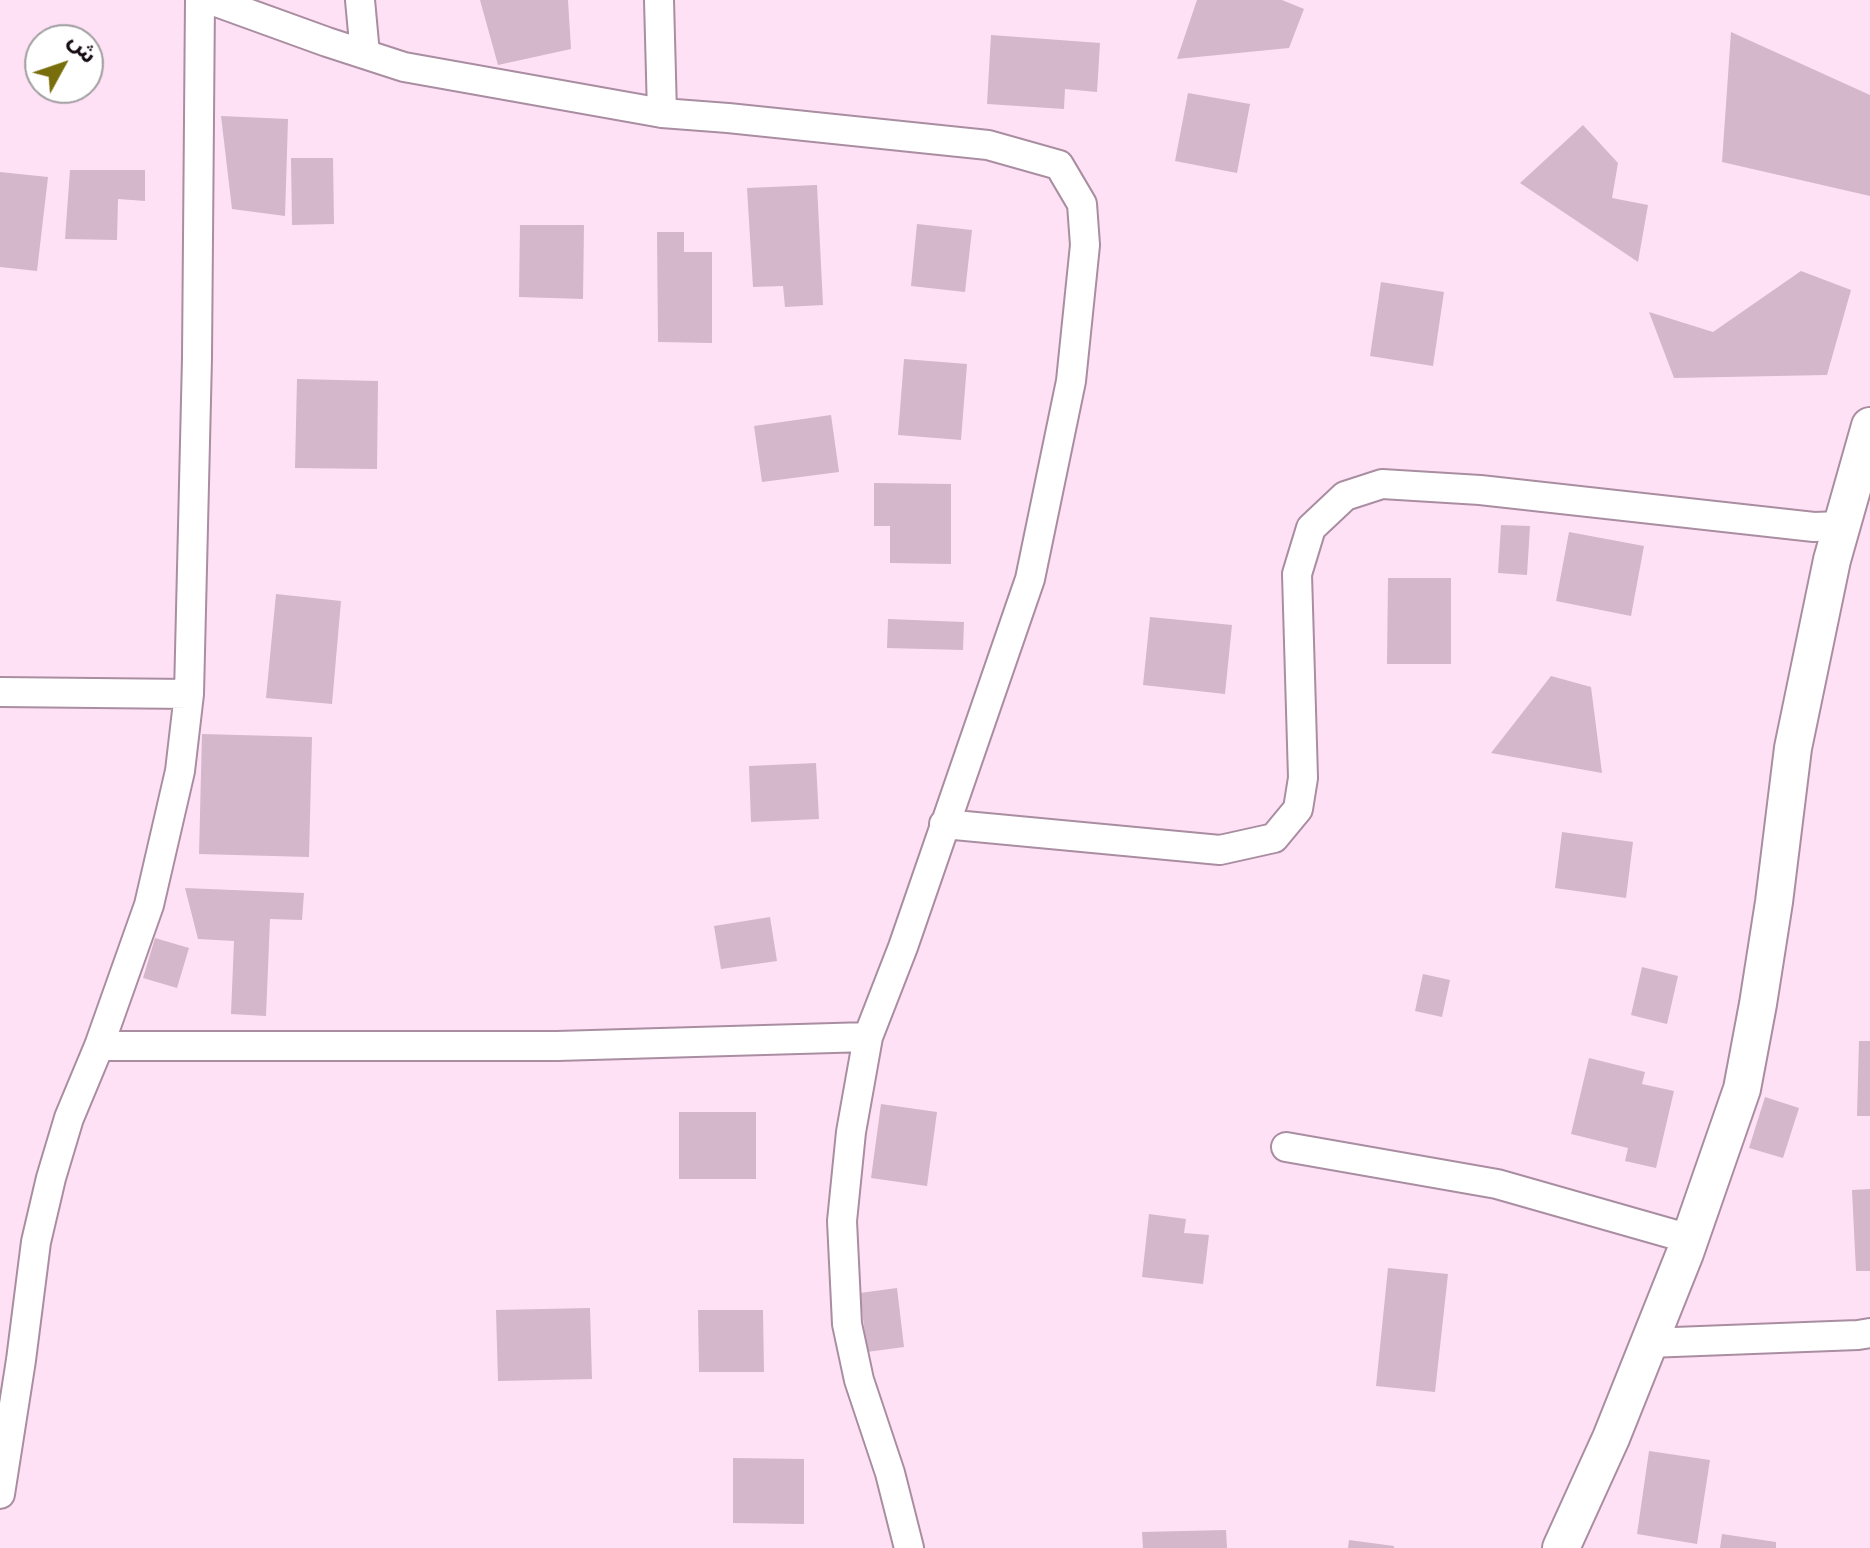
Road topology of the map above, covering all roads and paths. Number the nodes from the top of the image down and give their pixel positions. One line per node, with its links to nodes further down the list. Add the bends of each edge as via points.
1 (200, 0): 10 (street)
2 (211, 0): 5 (street)
3 (360, 0): 5 (street)
4 (659, 0): 6 (street)
5 (365, 54): 6 (street, via 404,67)
6 (662, 113): 11 (street, via 988,145 1059,165 1082,204 1085,245 1071,381 1030,579)
7 (1870, 426): 8 (street)
8 (1841, 526): 11 (street, via 1382,484 1345,496 1311,528 1297,574 1303,778 1298,809 1274,838 1220,850); 15 (street, via 1793,748 1742,1089)
9 (0, 692): 10 (street)
10 (189, 694): 13 (street, via 180,771 149,905)
11 (944, 824): 12 (street)
12 (868, 1037): 13 (street, via 557,1046); 19 (street, via 842,1221 847,1324)
13 (99, 1046): 18 (street, via 69,1118 36,1242)
14 (1286, 1147): 15 (street, via 1497,1184)
15 (1690, 1239): 17 (street)
16 (1870, 1333): 17 (street)
17 (1648, 1343): 20 (street)
18 (0, 1494)
19 (909, 1548)
20 (1561, 1548)

